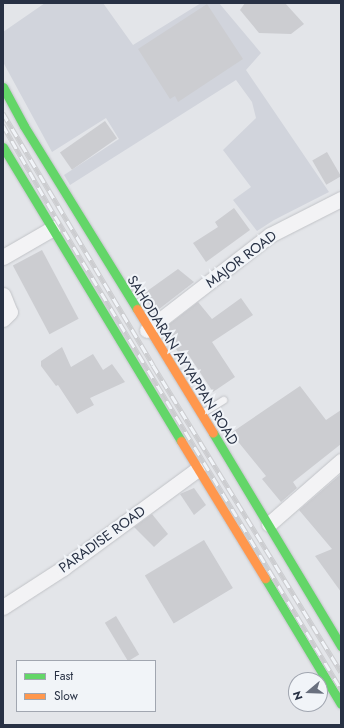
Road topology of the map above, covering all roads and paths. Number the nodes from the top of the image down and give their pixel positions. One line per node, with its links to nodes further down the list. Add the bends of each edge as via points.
1 (3, 87): 8 (main road, SAHODARAN AYYAPPAN ROAD)
2 (3, 147): 4 (main road)
3 (341, 199): 8 (street, MAJOR ROAD, via 270,235)
4 (53, 228): 5 (street); 12 (main road)
5 (3, 256)
6 (3, 295): 7 (street, via 10,312)
7 (3, 319)
8 (147, 330): 10 (main road, SAHODARAN AYYAPPAN ROAD)
9 (223, 400): 10 (lane)
10 (200, 414): 13 (main road, SAHODARAN AYYAPPAN ROAD)
11 (341, 461): 13 (street)
12 (198, 469): 14 (street, PARADISE ROAD, via 64,568); 16 (main road)
13 (269, 524): 15 (main road, SAHODARAN AYYAPPAN ROAD)
14 (3, 607)
15 (341, 646)
16 (341, 704)

